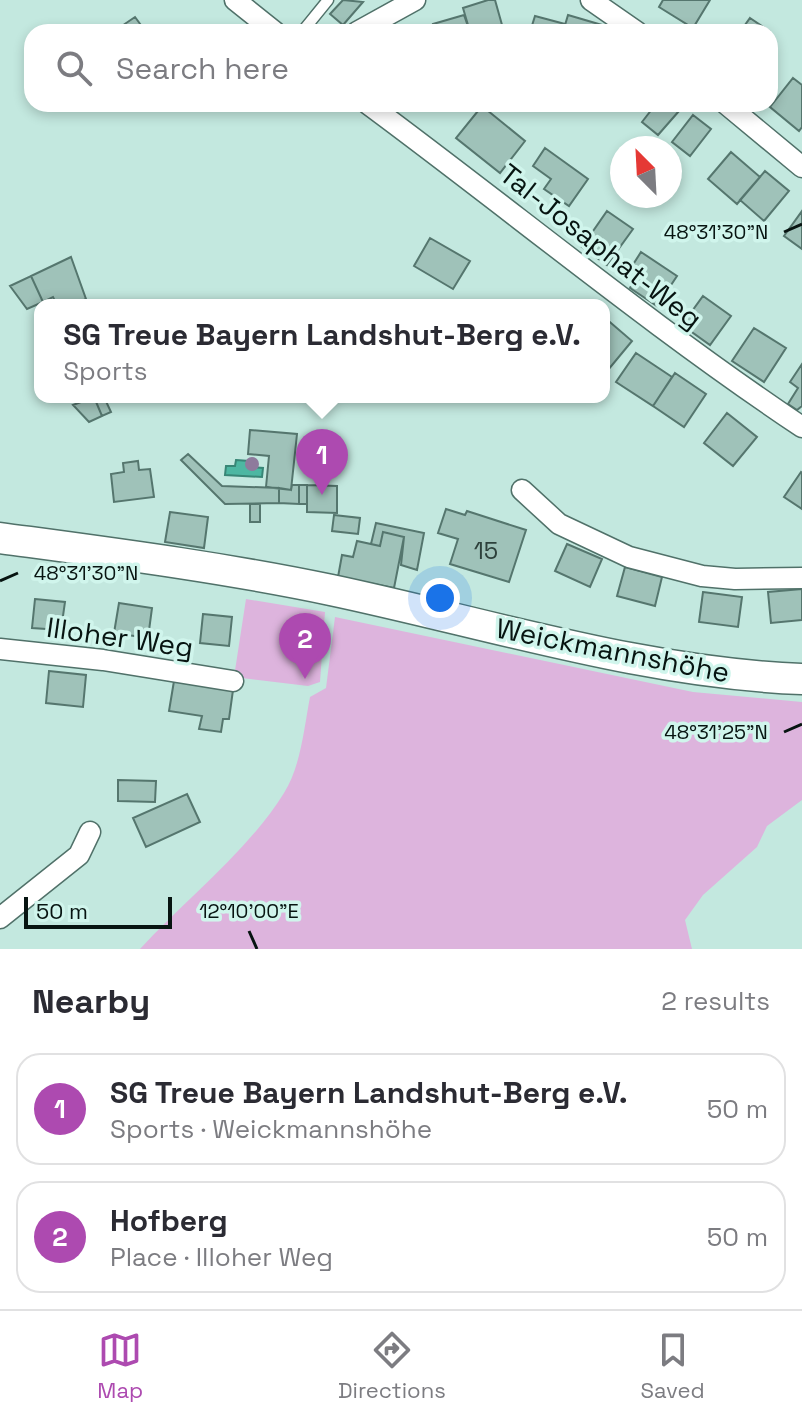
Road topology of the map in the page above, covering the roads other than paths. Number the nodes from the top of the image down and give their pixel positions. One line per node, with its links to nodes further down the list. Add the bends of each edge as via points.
1 (235, 0): 5 (street)
2 (328, 0): 6 (lane)
3 (415, 0): 7 (street)
4 (591, 0): 8 (street)
5 (265, 24)
6 (308, 24)
7 (372, 24)
8 (626, 24)
9 (379, 112): 12 (street, Tal-Josaphat-Weg, via 607,290)
10 (736, 112): 11 (street)
11 (802, 167)
12 (802, 427)
13 (522, 490): 15 (street, via 559,524 641,561 724,578)
14 (0, 538): 17 (street, Weickmannshöhe, via 329,590 690,670)
15 (802, 578)
16 (0, 649): 18 (street, Illoher Weg)
17 (802, 679)
18 (233, 681)
19 (90, 832): 20 (street, via 79,855)
20 (0, 918)

